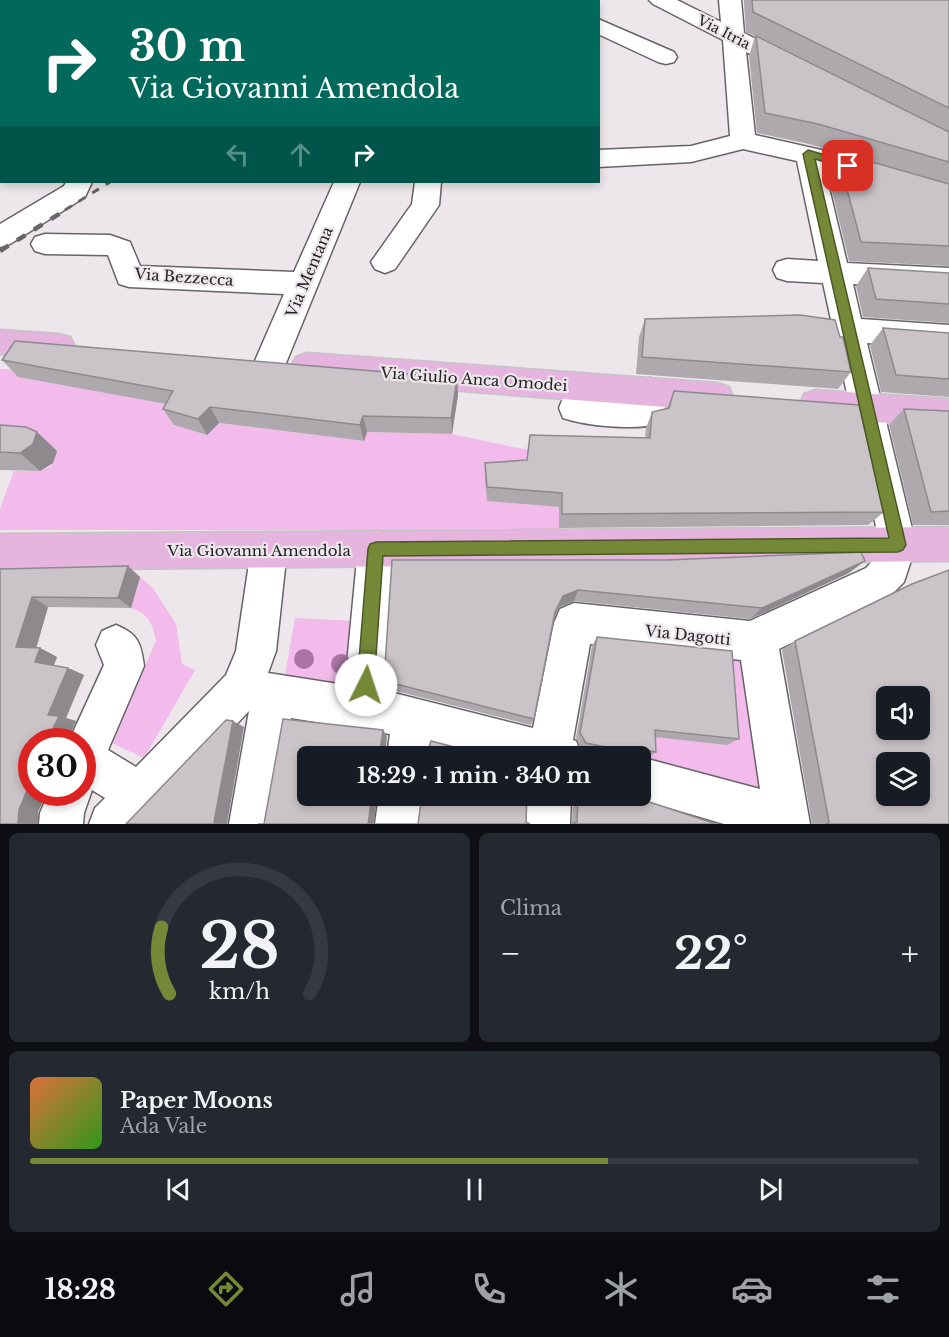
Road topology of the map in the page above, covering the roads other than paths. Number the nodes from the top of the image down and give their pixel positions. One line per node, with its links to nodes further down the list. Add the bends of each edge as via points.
1 (660, 0): 4 (street, Via Itria)
2 (730, 0): 4 (street)
3 (600, 25): 5 (street)
4 (735, 38): 6 (street, Via Itria); 7 (street)
5 (666, 57)
6 (810, 75)
7 (743, 141): 8 (street); 9 (street, via 691,154)
8 (808, 154): 10 (street); 18 (street)
9 (600, 159)
10 (851, 167)
11 (79, 183): 14 (street, via 76,190)
12 (347, 183): 20 (street, Via Mentana)
13 (428, 183): 16 (street, via 424,205)
14 (0, 237)
15 (45, 244): 20 (street, Via Bezzecca, via 110,245 120,249 129,276)
16 (385, 262)
17 (787, 270): 18 (street)
18 (836, 273): 19 (street); 21 (street)
19 (949, 279)
20 (304, 284): 26 (street, Via Mentana)
21 (849, 330): 22 (street); 30 (street)
22 (949, 337)
23 (0, 342): 24 (main road)
24 (85, 348)
25 (236, 361): 26 (main road, Via Giulio Anca Omodei)
26 (270, 363): 27 (main road, Via Giulio Anca Omodei)
27 (650, 392): 28 (main road, Via Giulio Anca Omodei); 31 (street, via 648,413)
28 (741, 398)
29 (787, 402): 30 (main road)
30 (867, 407): 32 (main road); 34 (street)
31 (575, 408)
32 (949, 413)
33 (949, 544): 34 (main road, Via Giovanni Amendola)
34 (898, 545): 35 (main road, Via Giovanni Amendola); 38 (street, Via Dagotti, via 891,569 879,581)
35 (376, 549): 36 (main road, Via Giovanni Amendola); 41 (street)
36 (269, 550): 37 (main road, Via Giovanni Amendola); 40 (street, via 256,651)
37 (0, 552)
38 (757, 638): 45 (street, Via Dagotti, via 726,640 574,623); 52 (street)
39 (116, 645): 42 (street, via 122,651 124,666)
40 (258, 691): 41 (street); 51 (street, via 214,720); 54 (street)
41 (364, 708): 43 (street)
42 (96, 731)
43 (411, 737): 44 (street)
44 (482, 746)
45 (555, 746)
46 (651, 781): 52 (street)
47 (96, 785): 51 (street)
48 (65, 806): 53 (street)
49 (400, 806): 55 (street)
50 (549, 806): 56 (street)
51 (125, 810)
52 (781, 819)
53 (61, 824)
54 (251, 824)
55 (397, 824)
56 (548, 824)

